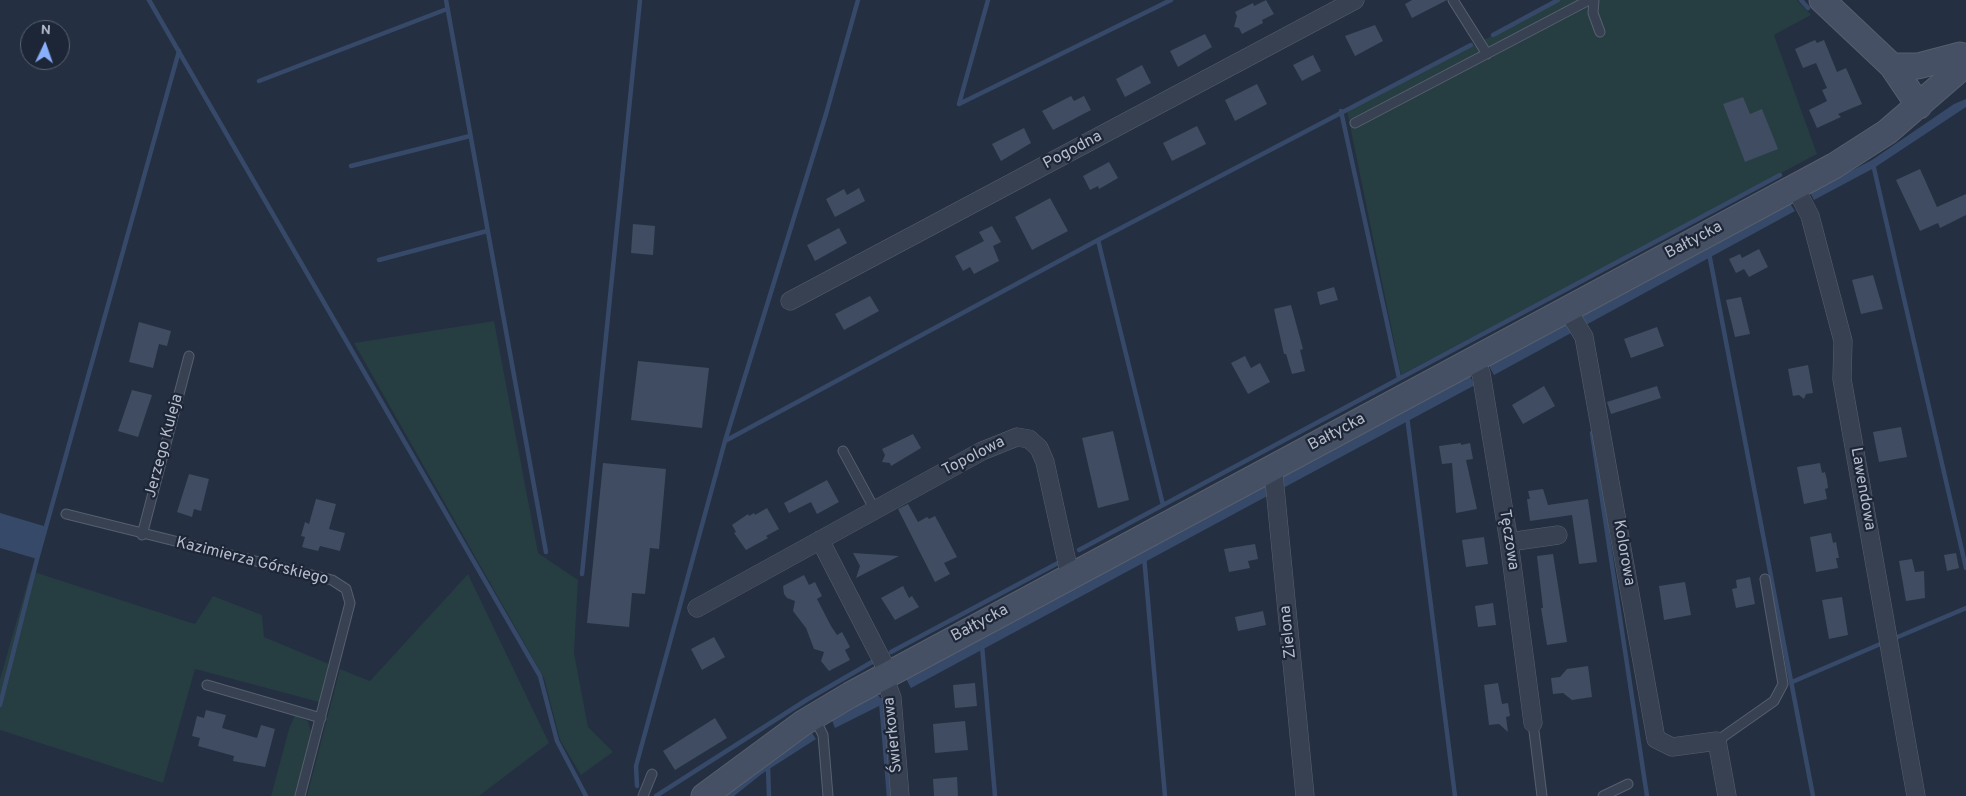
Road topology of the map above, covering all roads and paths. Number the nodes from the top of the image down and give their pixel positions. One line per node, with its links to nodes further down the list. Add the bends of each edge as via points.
1 (1355, 0): 14 (street, Pogodna)
2 (1453, 0): 7 (lane)
3 (1589, 0): 7 (lane)
4 (1594, 0): 6 (lane)
5 (1822, 0): 10 (main road)
6 (1600, 32)
7 (1486, 54): 12 (lane)
8 (1966, 56): 10 (main road, via 1918,66)
9 (1966, 64): 11 (main road, Bałtycka)
10 (1892, 66): 11 (main road)
11 (1919, 106): 13 (main road, Bałtycka, via 1863,148)
12 (1355, 123)
13 (1795, 187): 15 (main road, Bałtycka); 46 (street, Lawendowa, via 1810,216 1842,340 1842,379)
14 (790, 301)
15 (1574, 319): 17 (main road, Bałtycka); 34 (street, Kolorowa, via 1656,739 1672,747)
16 (189, 356): 22 (lane, Jerzego Kuleja)
17 (1472, 361): 19 (main road, Bałtycka); 25 (street, Tęczowa, via 1481,373)
18 (843, 451): 20 (lane)
19 (1273, 467): 26 (main road, Bałtycka); 42 (street, Zielona)
20 (875, 510): 24 (street, Topolowa); 26 (street, Topolowa, via 1002,441 1017,437 1029,439 1039,448 1045,462)
21 (66, 514): 22 (lane, Kazimierza Górskiego)
22 (142, 535): 32 (lane, Kazimierza Górskiego, via 332,580 346,589 350,603)
23 (1558, 535): 25 (street)
24 (820, 540): 28 (street, Topolowa); 29 (street)
25 (1509, 542): 33 (street, Tęczowa)
26 (1072, 574): 29 (main road, Bałtycka)
27 (1765, 579): 34 (lane, Kolorowa, via 1782,684 1774,700)
28 (697, 608)
29 (887, 675): 31 (main road, Bałtycka); 41 (street, Świerkowa, via 892,698)
30 (207, 685): 32 (lane)
31 (814, 716): 39 (main road, Bałtycka); 40 (lane, via 823,735)
32 (321, 718): 37 (lane, Kazimierza Górskiego)
33 (1533, 723): 43 (lane)
34 (1717, 740): 45 (street)
35 (652, 774): 38 (lane)
36 (1628, 784): 44 (lane)
37 (300, 796)
38 (643, 796)
39 (704, 796)
40 (828, 796)
41 (900, 796)
42 (1305, 796)
43 (1542, 796)
44 (1604, 796)
45 (1727, 796)
46 (1916, 796)

